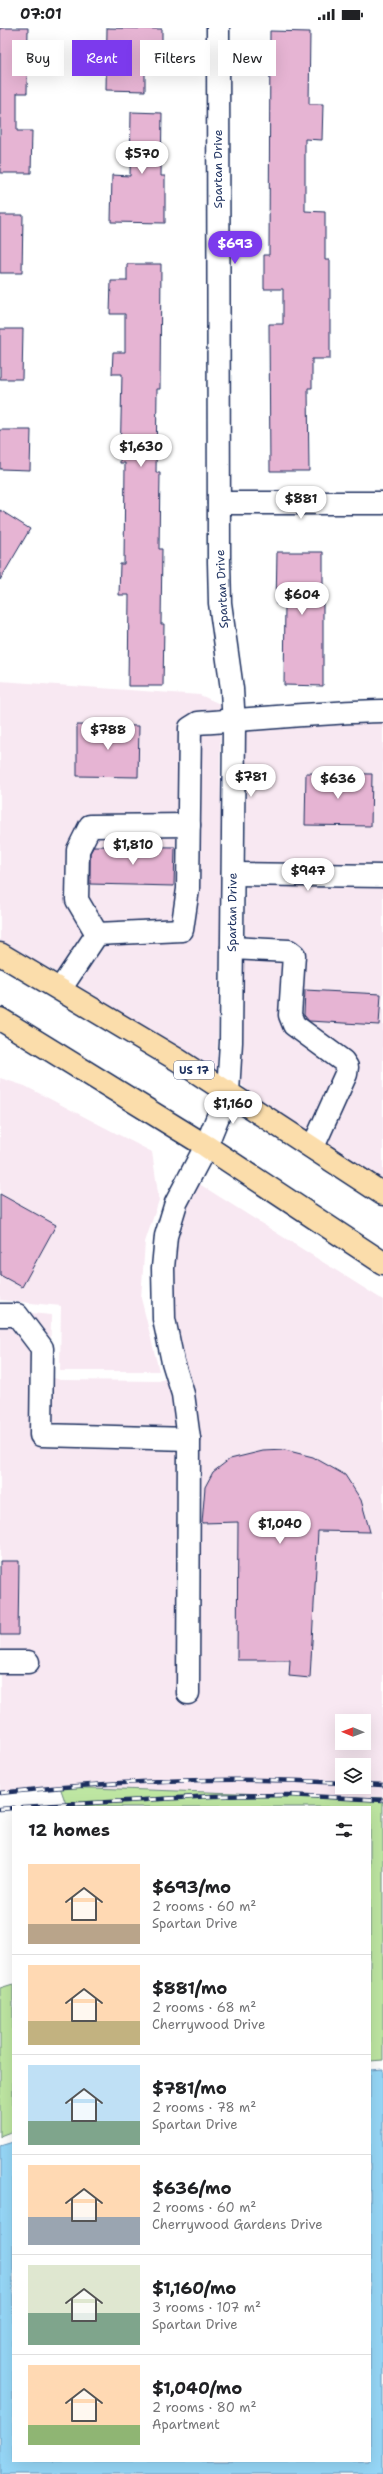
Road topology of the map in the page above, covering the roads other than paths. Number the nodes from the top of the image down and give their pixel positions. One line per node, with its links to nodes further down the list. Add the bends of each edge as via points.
1 (218, 28): 2 (street, Spartan Drive)
2 (219, 503): 3 (street); 5 (street, Spartan Drive, via 220,603 232,689)
3 (383, 503)
4 (383, 711): 5 (street, via 323,712 275,719)
5 (233, 721): 6 (street, via 198,723 190,728); 7 (street, Spartan Drive)
6 (189, 825): 9 (street, via 188,889 182,930); 9 (street, via 90,826 78,850 77,900)
7 (233, 874): 8 (street); 10 (street, Spartan Drive)
8 (383, 876)
9 (97, 934): 12 (street)
10 (232, 948): 14 (street, Spartan Drive); 16 (street, via 289,951 294,956 290,1015 294,1025 343,1061 347,1067)
11 (0, 954): 12 (main road, US 17)
12 (61, 988): 14 (main road, US 17)
13 (0, 1019): 15 (main road)
14 (228, 1092): 15 (street, Spartan Drive); 16 (main road, US 17)
15 (206, 1146): 18 (main road); 20 (street, Spartan Drive, via 176,1203 166,1236 163,1268 164,1319 183,1394)
16 (313, 1147): 17 (main road, US 17)
17 (383, 1193)
18 (383, 1263)
19 (0, 1315): 20 (street, via 17,1315 42,1348 40,1435)
20 (189, 1439): 23 (street, Spartan Drive)
21 (0, 1662): 22 (street)
22 (28, 1662)
23 (188, 1693)

